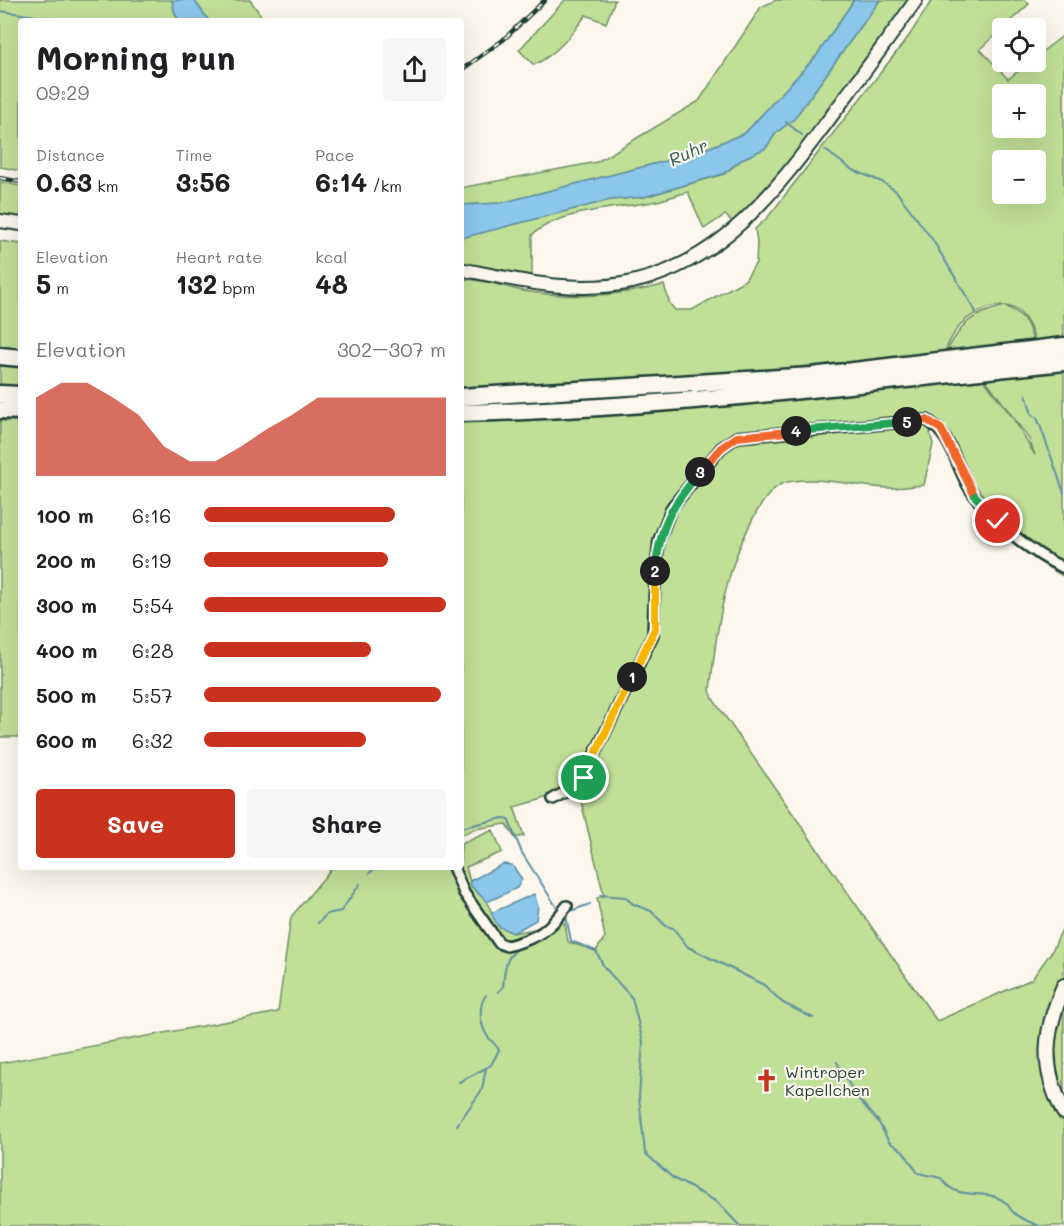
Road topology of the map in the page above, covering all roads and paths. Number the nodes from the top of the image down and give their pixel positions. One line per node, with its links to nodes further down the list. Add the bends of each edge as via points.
1 (916, 0): 4 (main road, via 776,187 749,217 692,260 651,277 606,286 559,286)
2 (0, 221): 3 (main road)
3 (18, 224)
4 (464, 270)
5 (1064, 346): 11 (highway)
6 (0, 356): 7 (highway)
7 (18, 358)
8 (1064, 362): 11 (highway, via 851,385)
9 (0, 394): 10 (highway)
10 (18, 395)
11 (635, 396): 12 (highway); 15 (highway)
12 (464, 397)
13 (0, 410): 14 (highway)
14 (18, 411)
15 (464, 412)
16 (1064, 568): 17 (street, via 1027,544 981,505 941,429 927,420 737,437 721,448 672,507 659,540 653,634 584,778)
17 (553, 799)
18 (454, 870): 19 (street, via 464,893 499,943 507,946 540,935)
19 (567, 906)
20 (1064, 986): 21 (main road, via 1049,1029 1047,1054 1053,1087)
21 (1064, 1112)

